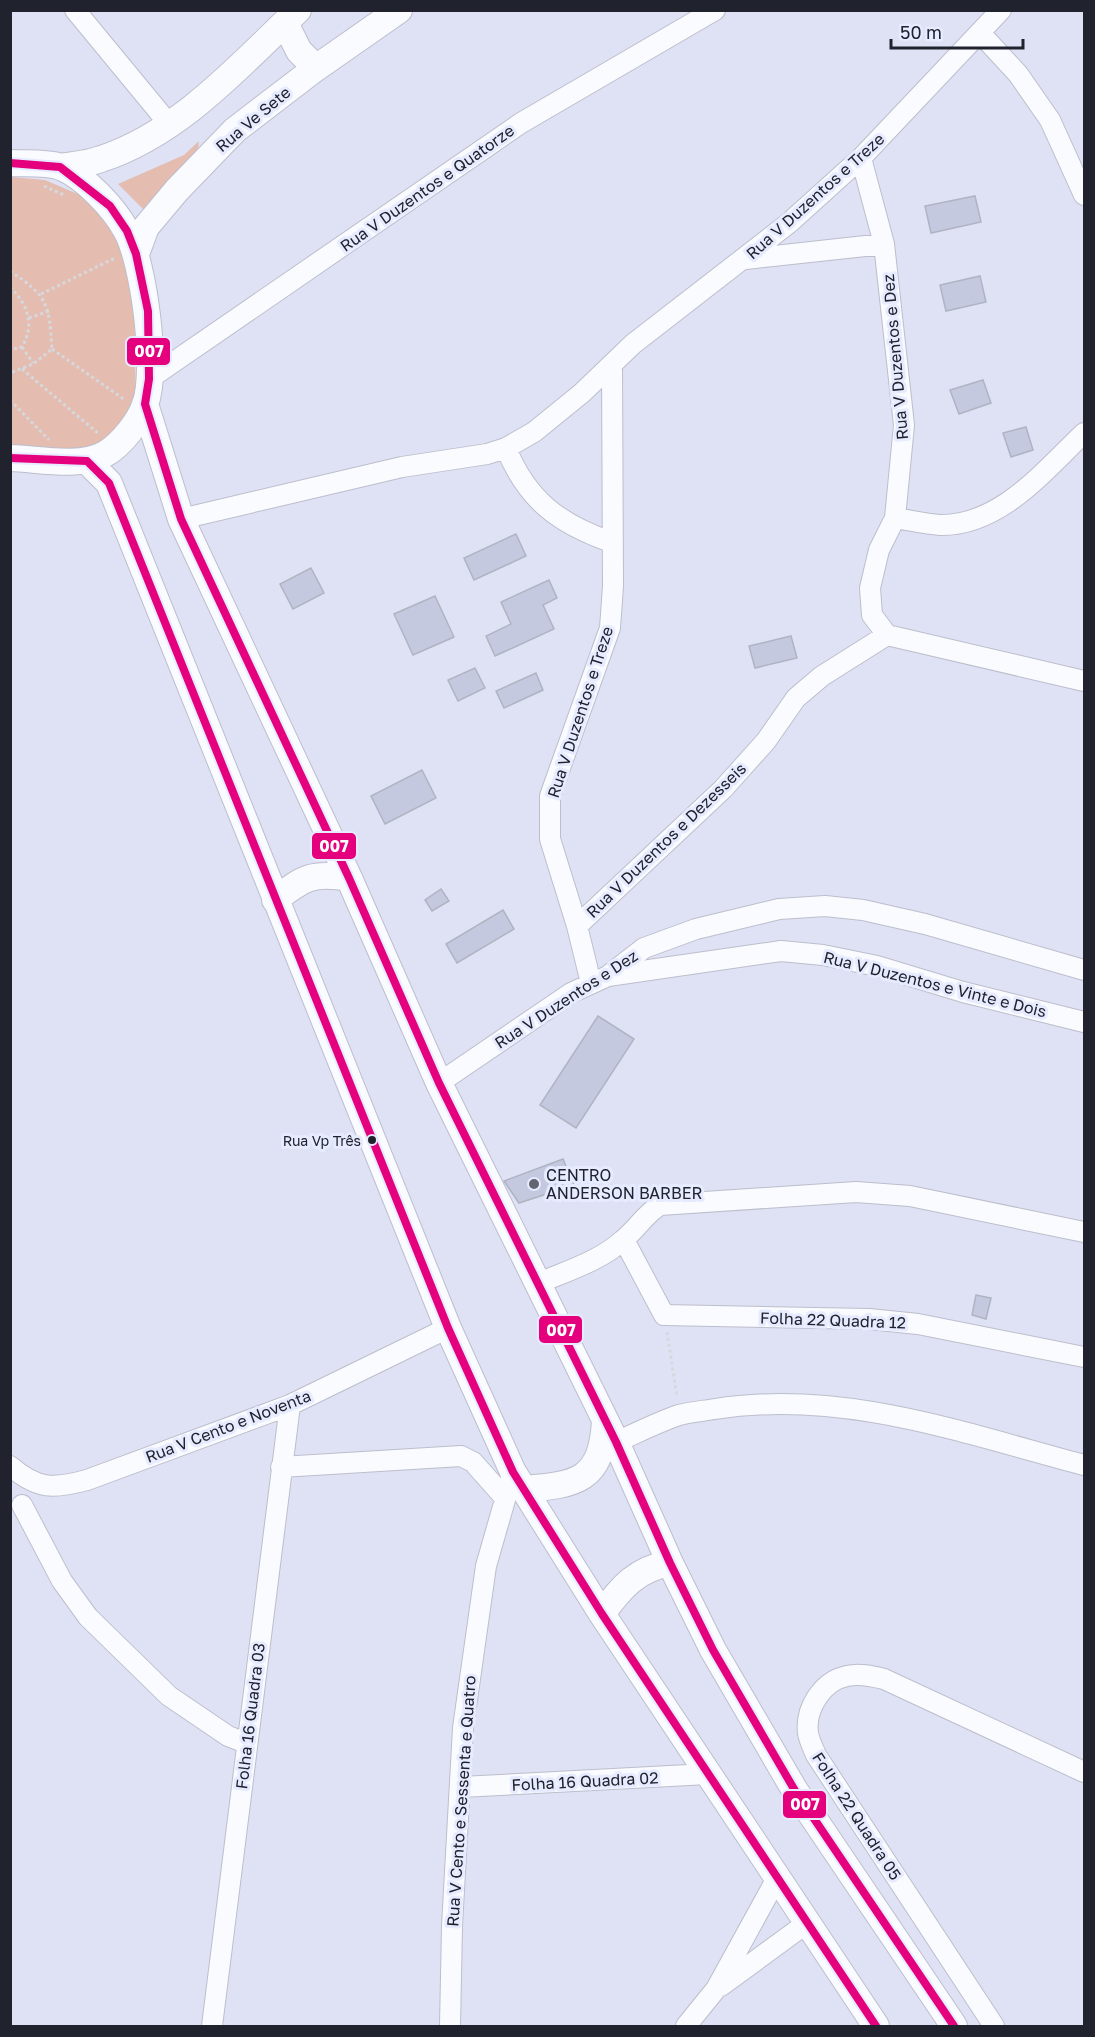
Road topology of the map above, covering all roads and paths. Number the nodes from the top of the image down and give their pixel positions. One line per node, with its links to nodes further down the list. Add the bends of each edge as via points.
1 (75, 10): 8 (street)
2 (399, 10): 7 (main road, Rua Ve Sete)
3 (715, 10): 30 (street, Rua V Duzentos e Quatorze, via 520,123)
4 (1001, 10): 6 (street, Rua V Duzentos e Treze)
5 (291, 16): 7 (main road, via 299,51); 8 (main road, via 228,78)
6 (981, 34): 9 (street, Rua V Duzentos e Treze); 13 (street, via 1018,74 1050,120)
7 (316, 68): 16 (main road, Rua Ve Sete, via 235,130 177,190)
8 (169, 124): 11 (main road, via 132,147 99,160)
9 (861, 158): 15 (street, Rua V Duzentos e Dez); 17 (street, Rua V Duzentos e Treze)
10 (10, 163): 11 (main road)
11 (60, 167): 16 (main road, via 110,206 126,231)
12 (41, 185): 14 (path)
13 (1084, 195)
14 (75, 201)
15 (884, 244): 17 (street); 38 (street, Rua V Duzentos e Dez, via 904,426)
16 (129, 254): 20 (path); 30 (main road, via 148,311)
17 (746, 259): 27 (street, Rua V Duzentos e Treze)
18 (10, 271): 20 (path)
19 (10, 287): 22 (path, via 25,304)
20 (41, 294): 21 (path)
21 (49, 311): 22 (path); 25 (path)
22 (29, 318): 23 (path, via 29,334)
23 (22, 347): 24 (path); 26 (path)
24 (10, 350)
25 (52, 350): 26 (path); 30 (path)
26 (33, 364): 28 (path)
27 (612, 364): 35 (street, Rua V Duzentos e Treze, via 534,432); 40 (street, Rua V Duzentos e Treze)
28 (22, 369): 29 (path); 33 (path)
29 (10, 373)
30 (143, 397): 37 (main road, via 129,432 107,453); 39 (main road)
31 (10, 400): 34 (path)
32 (1084, 433): 38 (street, via 1007,502 973,520 941,525)
33 (108, 441)
34 (54, 445)
35 (506, 448): 39 (street, Rua V Duzentos e Treze, via 402,467); 40 (street, via 516,474 537,499 565,522)
36 (10, 458): 37 (main road)
37 (87, 461): 44 (main road, via 109,483)
38 (894, 518): 41 (street, Rua V Duzentos e Dez, via 879,550 870,588 872,615)
39 (181, 519): 43 (main road)
40 (611, 542): 45 (street, Rua V Duzentos e Treze, via 610,628 550,796 550,839)
41 (887, 635): 42 (street); 45 (street, Rua V Duzentos e Dezesseis, via 822,676 796,698 766,741 723,789)
42 (1084, 681)
43 (350, 878): 44 (main road, via 303,878); 49 (main road)
44 (275, 900): 54 (main road)
45 (577, 926): 47 (street, Rua V Duzentos e Treze)
46 (1084, 970): 47 (street, Rua V Duzentos e Dez, via 925,924 825,906 779,909 696,929 644,948)
47 (599, 979): 48 (street, Rua V Duzentos e Vinte e Dois, via 781,951 877,966); 49 (street, Rua V Duzentos e Dez, via 571,993)
48 (1084, 1022)
49 (439, 1083): 52 (main road)
50 (1084, 1232): 51 (street, via 910,1196 856,1192 660,1204)
51 (624, 1240): 52 (street, via 604,1254); 53 (street)
52 (539, 1283): 58 (main road)
53 (664, 1316): 55 (street, Folha 22 Quadra 12, via 869,1319 918,1324); 57 (path)
54 (448, 1328): 56 (street, Rua V Cento e Noventa); 63 (main road)
55 (1084, 1357)
56 (290, 1405): 61 (street, Folha 16 Quadra 03); 62 (street, Rua V Cento e Noventa, via 87,1480 58,1487)
57 (680, 1415): 58 (street); 59 (street, via 794,1403 846,1406)
58 (610, 1431): 63 (main road, via 599,1459 578,1482); 65 (main road)
59 (1084, 1465)
60 (10, 1466): 62 (street)
61 (281, 1467): 63 (street, via 461,1456); 67 (street, Folha 16 Quadra 03)
62 (39, 1485): 64 (street)
63 (514, 1486): 66 (main road); 70 (street, Rua V Cento e Sessenta e Quatro, via 486,1566 476,1620 463,1728)
64 (16, 1510): 67 (street, via 88,1617 169,1696 228,1736)
65 (670, 1563): 66 (main road, via 635,1576); 78 (main road, via 714,1650 794,1789)
66 (602, 1614): 69 (main road)
67 (246, 1743): 74 (street, Folha 16 Quadra 03)
68 (1084, 1772): 79 (street, Folha 22 Quadra 05, via 884,1678 845,1676 816,1698 808,1716 808,1734 816,1755)
69 (708, 1774): 70 (street, Folha 16 Quadra 02); 71 (main road)
70 (461, 1786): 75 (street, Rua V Cento e Sessenta e Quatro)
71 (777, 1878): 72 (main road); 73 (street)
72 (807, 1923): 73 (street); 77 (main road)
73 (716, 1989): 76 (street)
74 (212, 2026)
75 (450, 2026)
76 (686, 2026)
77 (876, 2026)
78 (954, 2026)
79 (994, 2026)

